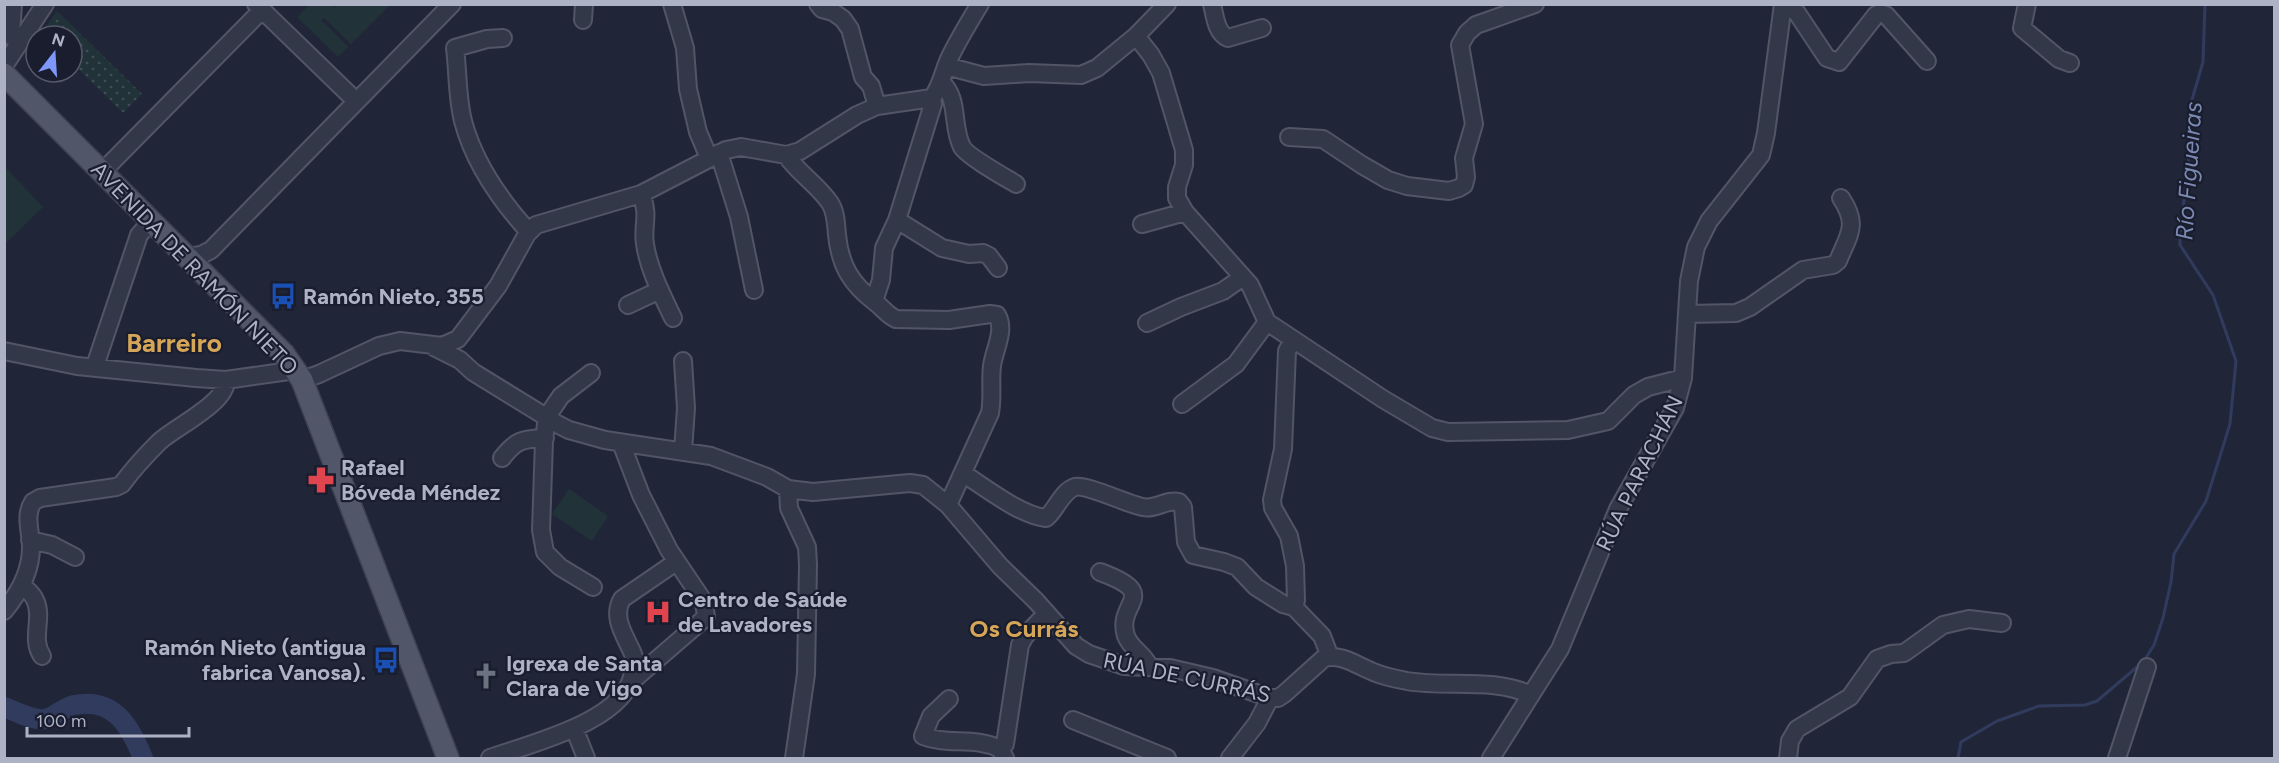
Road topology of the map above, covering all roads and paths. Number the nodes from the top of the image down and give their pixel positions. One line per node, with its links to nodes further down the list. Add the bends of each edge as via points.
1 (13, 4): 16 (street, via 11,36)
2 (45, 4): 16 (street)
3 (452, 4): 23 (street)
4 (672, 4): 27 (street, via 684,48 698,132)
5 (818, 4): 24 (street, via 843,19 850,29 863,77 871,86)
6 (980, 4): 21 (street)
7 (1212, 4): 13 (street, via 1223,36)
8 (1535, 4): 25 (street, via 1476,24 1460,45 1474,124 1464,158 1466,177 1459,188 1449,191 1407,186 1388,180 1323,139)
9 (1784, 4): 17 (street, via 1797,13 1827,58 1834,62 1845,57 1880,13); 44 (street, RÚA PARACHÁN, via 1761,155 1709,221 1696,247)
10 (2027, 4): 18 (street, via 2022,28 2059,59)
11 (1164, 6): 14 (street)
12 (259, 7): 23 (street); 28 (street)
13 (1262, 28)
14 (1136, 36): 21 (street, via 1097,68 1081,75); 32 (street, via 1161,73 1184,150 1177,198)
15 (503, 38): 36 (street, via 455,48 463,122 479,162 499,196)
16 (19, 42): 19 (street)
17 (1927, 61)
18 (2070, 63)
19 (4, 66)
20 (4, 74): 28 (main road, AVENIDA DE RAMÓN NIETO)
21 (944, 74): 22 (street); 29 (street, via 964,150)
22 (932, 98): 24 (street); 34 (street)
23 (356, 101): 37 (street, via 211,250)
24 (877, 106): 26 (street, via 800,151)
25 (1290, 137)
26 (786, 155): 27 (street, via 741,147); 42 (street, via 830,203 836,215 839,248 847,274)
27 (714, 156): 30 (street); 41 (street, via 738,217)
28 (103, 171): 33 (main road, AVENIDA DE RAMÓN NIETO)
29 (1016, 184)
30 (641, 194): 36 (street, via 547,220); 40 (street, via 647,215 645,244)
31 (1841, 198): 44 (street, via 1850,211 1852,225 1833,265 1803,270 1736,313)
32 (1185, 212): 35 (street); 39 (street)
33 (152, 220): 37 (main road, AVENIDA DE RAMÓN NIETO); 54 (street, via 139,235)
34 (897, 220): 38 (street, via 942,248 983,253); 42 (street, via 884,248)
35 (1142, 224)
36 (529, 232): 48 (street, via 498,286)
37 (189, 257): 56 (main road, AVENIDA DE RAMÓN NIETO, via 284,354)
38 (998, 268)
39 (1243, 277): 46 (street); 47 (street, via 1223,291)
40 (660, 290): 43 (street); 45 (street)
41 (754, 290)
42 (874, 301): 65 (street, via 896,319 949,320 997,315 1000,329 991,375 990,413)
43 (628, 305)
44 (1687, 314): 57 (street, RÚA PARACHÁN)
45 (673, 318)
46 (1267, 322): 49 (street); 59 (street, via 1236,364)
47 (1147, 323)
48 (458, 339): 50 (street); 52 (street)
49 (1293, 340): 57 (street, via 1383,399 1432,428 1448,432 1568,430 1608,421 1634,395); 74 (street, via 1287,351 1282,462 1272,500 1289,536 1295,567)
50 (434, 347): 52 (street); 56 (street, via 400,342 379,346 319,374)
51 (4, 351): 54 (street)
52 (460, 360): 60 (street)
53 (683, 361): 63 (street)
54 (95, 366): 58 (street)
55 (591, 373): 60 (street, via 561,396)
56 (299, 375): 58 (street); 91 (main road, AVENIDA DE RAMÓN NIETO)
57 (1683, 378): 85 (street, RÚA PARACHÁN, via 1675,408 1618,508 1560,649)
58 (226, 380): 68 (street, via 217,399 158,444 122,484 33,502 28,513)
59 (1182, 404)
60 (548, 419): 61 (street); 62 (street, via 569,430)
61 (545, 438): 64 (street, via 522,439); 73 (street, via 541,530 545,552)
62 (624, 444): 63 (street); 70 (street, via 641,495)
63 (683, 451): 66 (street, via 730,462)
64 (502, 458)
65 (963, 474): 67 (street); 74 (street, via 1012,505 1046,518 1076,487 1142,507 1179,502 1183,507 1186,542 1193,555 1237,567 1256,587)
66 (788, 489): 67 (street, RÚA DE CURRÁS, via 813,492 917,483); 94 (street, via 789,508 807,547 808,565 806,674)
67 (948, 505): 76 (street, RÚA DE CURRÁS)
68 (30, 540): 69 (street); 72 (street, via 30,560)
69 (75, 556)
70 (676, 562): 78 (street, via 622,599 617,607 618,622); 81 (street, via 704,602 706,617)
71 (1100, 572): 82 (street, via 1134,592 1125,625 1127,637)
72 (22, 586): 75 (street); 79 (street, via 34,597 38,608 37,647)
73 (593, 587)
74 (1294, 607): 80 (street, via 1322,636)
75 (4, 611)
76 (1047, 613): 82 (street, RÚA DE CURRÁS, via 1089,654 1124,666); 90 (street, via 1020,645)
77 (2002, 623): 98 (street, via 1969,618 1943,625 1904,653 1877,659 1850,697 1797,729 1790,741)
78 (633, 653): 81 (street); 84 (street)
79 (42, 656)
80 (1330, 657): 85 (street, via 1409,681 1506,687); 86 (street, RÚA DE CURRÁS, via 1284,694)
81 (657, 658): 84 (street)
82 (1149, 666): 86 (street, RÚA DE CURRÁS, via 1213,678)
83 (2147, 667): 99 (street)
84 (632, 681): 89 (street, via 615,704)
85 (1531, 696): 97 (street, RÚA PARACHÁN)
86 (1270, 698): 96 (street)
87 (949, 699): 90 (street, via 931,716 923,736 936,741 966,740)
88 (1073, 720): 95 (street)
89 (574, 728): 92 (street); 93 (street)
90 (1002, 754)
91 (448, 759)
92 (490, 759)
93 (586, 759)
94 (794, 759)
95 (1167, 759)
96 (1230, 759)
97 (1491, 759)
98 (1788, 759)
99 (2117, 759)

